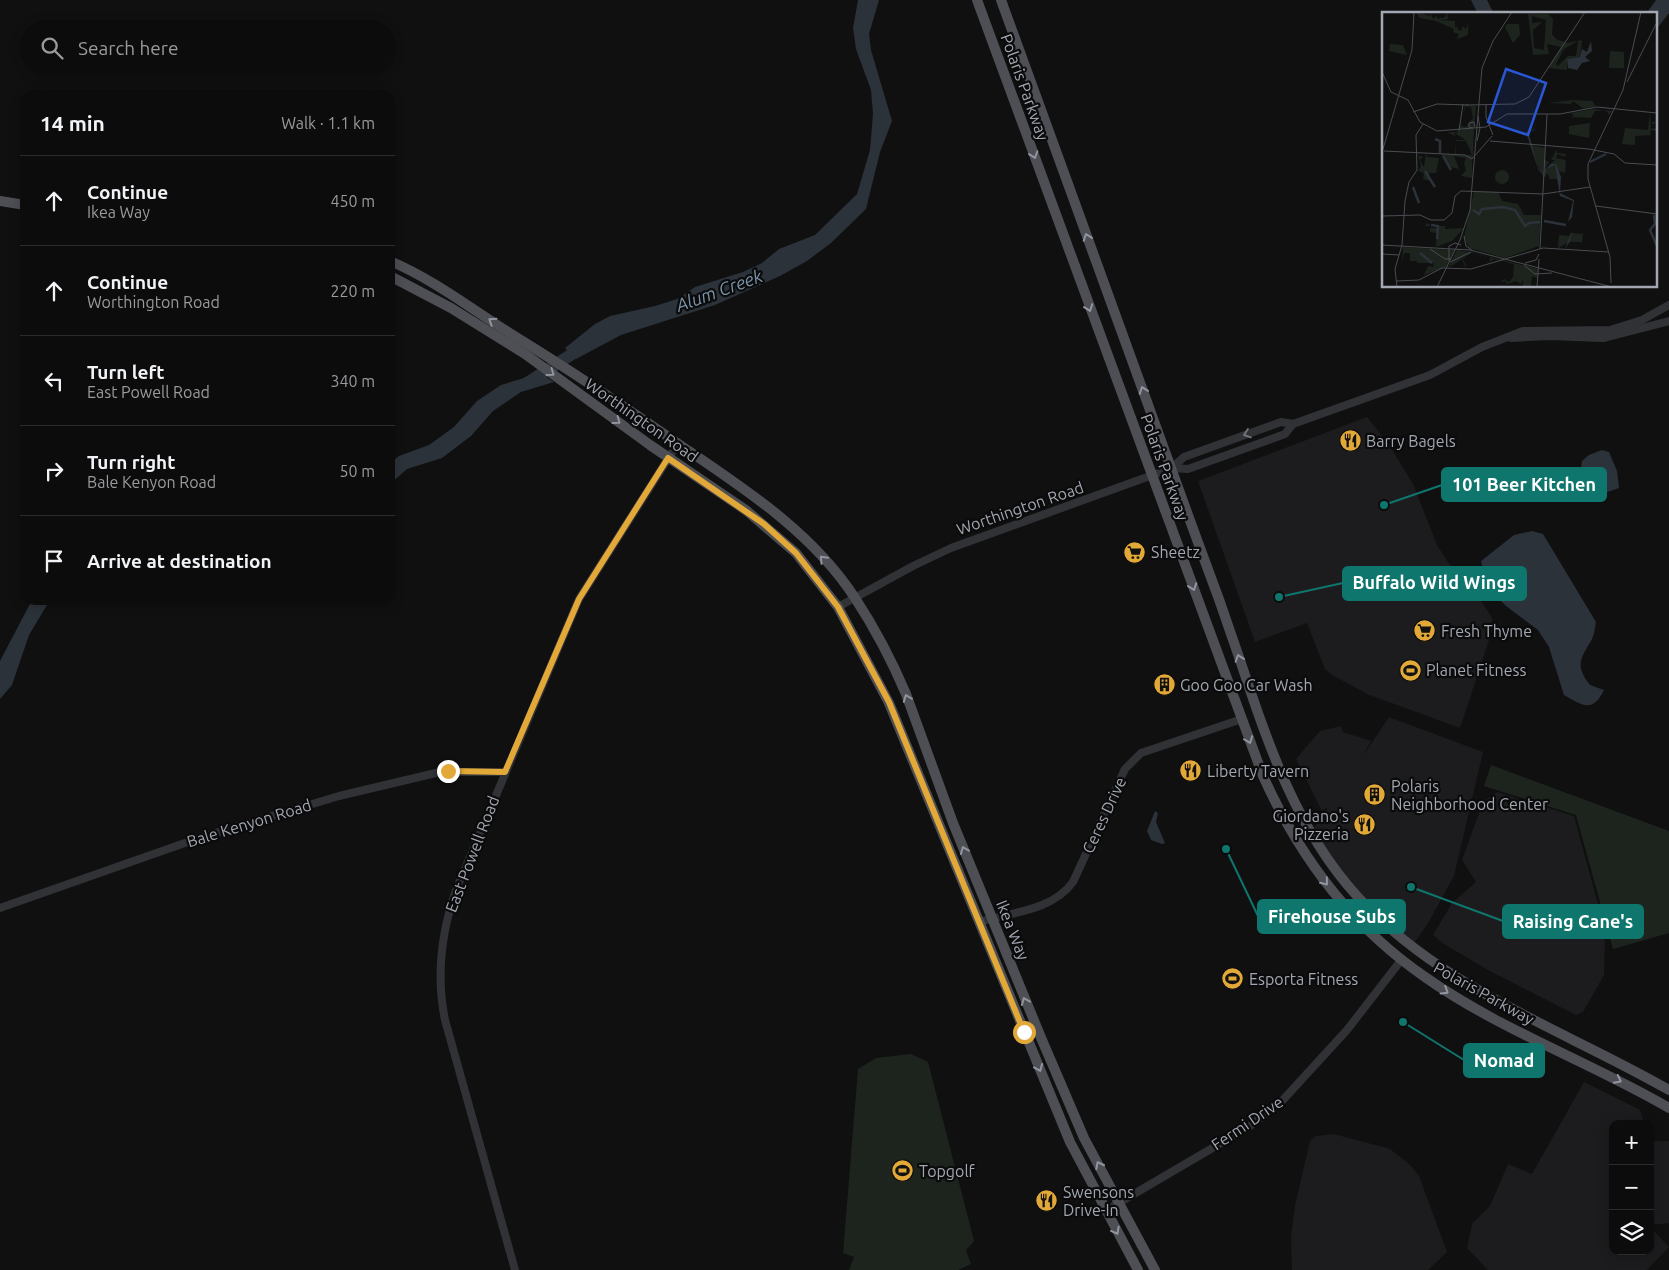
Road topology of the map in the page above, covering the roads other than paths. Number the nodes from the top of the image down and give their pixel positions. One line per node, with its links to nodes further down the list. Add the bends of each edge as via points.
1 (977, 0): 16 (main road, Polaris Parkway, one-way to 16)
2 (1002, 2): 15 (main road, Polaris Parkway, one-way to 2)
3 (0, 201): 4 (main road)
4 (20, 203)
5 (395, 263): 7 (main road, Worthington Road)
6 (395, 279): 9 (main road, Worthington Road)
7 (452, 296): 9 (street); 13 (main road, Worthington Road, one-way to 7)
8 (1669, 305): 11 (street, Worthington Road, via 1647,318 1616,328 1534,329)
9 (448, 306): 14 (main road, Worthington Road, one-way to 14, via 525,354)
10 (1669, 320): 11 (street, Worthington Road, via 1604,338 1542,336)
11 (1504, 339): 12 (street, Worthington Road, via 1482,347 1430,376)
12 (1293, 424): 15 (street, Worthington Road, one-way to 15, via 1281,422 1184,457); 15 (street, Worthington Road, via 1285,434 1188,469)
13 (678, 443): 14 (street, East Powell Road); 17 (main road, Worthington Road, one-way to 13, via 828,564 773,510)
14 (668, 458): 18 (main road, Worthington Road, via 764,524 796,553); 20 (street, East Powell Road, via 583,592)
15 (1172, 468): 16 (street, Worthington Road); 25 (main road, Polaris Parkway, one-way to 15, via 1448,974 1388,927 1343,879 1305,823 1275,762)
16 (1152, 476): 17 (street, Worthington Road, via 951,548); 19 (main road, Polaris Parkway, one-way to 19)
17 (854, 597): 18 (street, Worthington Road); 22 (main road, Ikea Way, one-way to 17, via 906,694)
18 (838, 607): 23 (main road, Ikea Way, via 889,702)
19 (1242, 719): 22 (street, Ceres Drive, via 1141,753 1125,769 1065,893 1051,902); 24 (main road, Polaris Parkway, one-way to 24, via 1275,802 1305,855 1366,929)
20 (505, 772): 21 (street, Bale Kenyon Road, via 440,772 339,796 199,838); 29 (street, East Powell Road, via 451,904 442,945 440,981 449,1037)
21 (0, 908)
22 (991, 918): 23 (street, Ceres Drive); 27 (main road, Ikea Way, one-way to 22, via 1081,1131)
23 (979, 922): 28 (main road, Ikea Way, one-way to 28, via 1070,1142)
24 (1402, 959): 26 (main road, Polaris Parkway, one-way to 26, via 1424,977 1470,1005); 27 (street, Fermi Drive, via 1347,1030 1282,1101 1250,1126)
25 (1669, 1090)
26 (1669, 1108)
27 (1118, 1203): 28 (street, Fermi Drive); 31 (main road, Ikea Way)
28 (1105, 1211): 30 (main road, Ikea Way, one-way to 30)
29 (515, 1270)
30 (1138, 1270)
31 (1155, 1270)

